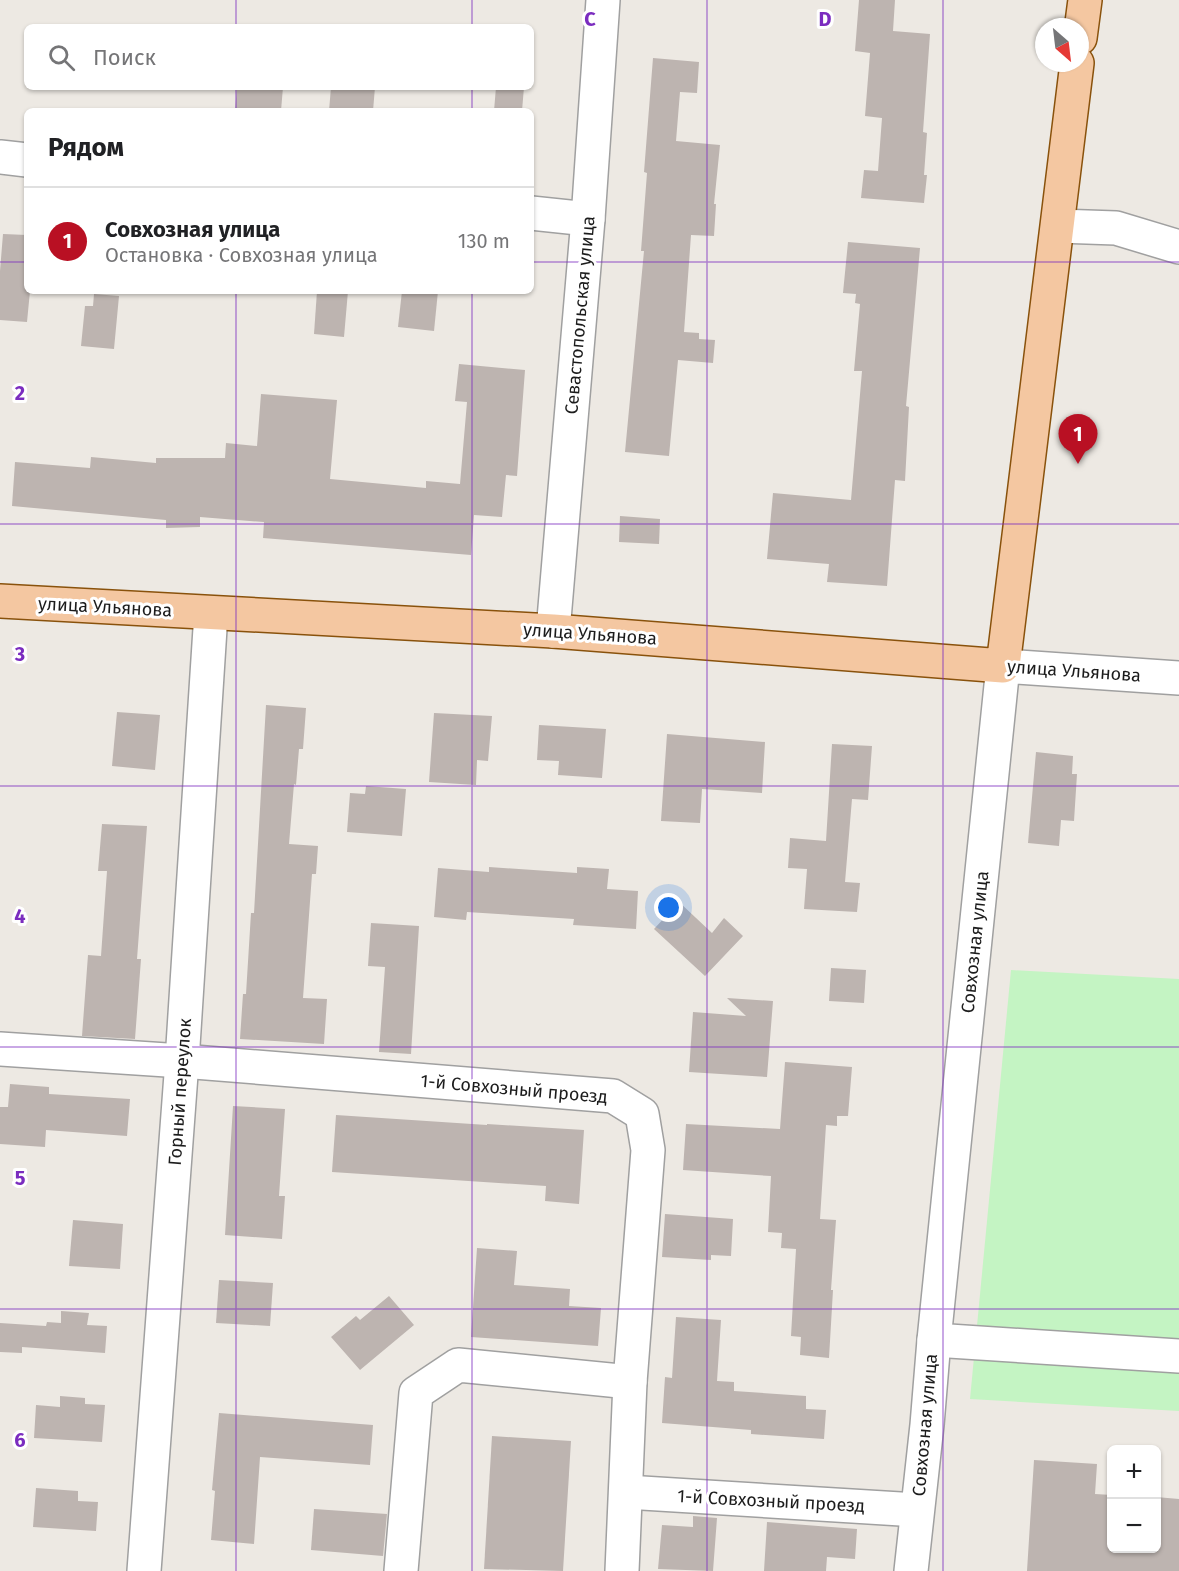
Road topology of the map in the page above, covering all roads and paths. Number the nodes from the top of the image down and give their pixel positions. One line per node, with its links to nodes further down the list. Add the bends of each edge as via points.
1 (603, 0): 8 (street, Севастопольская улица)
2 (1084, 0): 3 (main road)
3 (1082, 18)
4 (1076, 72): 9 (main road, Совхозная улица)
5 (0, 157): 6 (street)
6 (24, 160)
7 (534, 213): 8 (street)
8 (588, 219): 13 (street, Севастопольская улица)
9 (1058, 226): 10 (street, via 1116,228); 14 (main road, Совхозная улица)
10 (1179, 247)
11 (0, 601): 12 (main road, улица Ульянова)
12 (211, 613): 13 (main road, улица Ульянова); 17 (street, Горный переулок)
13 (553, 631): 14 (main road, улица Ульянова)
14 (1003, 666): 15 (street, улица Ульянова); 18 (street, Совхозная улица)
15 (1179, 678)
16 (0, 1049): 17 (street, 1-й Совхозный проезд)
17 (183, 1061): 20 (street, 1-й Совхозный проезд, via 613,1096 642,1114 648,1150); 23 (street, Горный переулок)
18 (934, 1340): 19 (street); 22 (street, Совхозная улица)
19 (1179, 1356)
20 (630, 1382): 21 (street, 1-й Совхозный проезд); 24 (street, via 458,1365 416,1393)
21 (626, 1492): 22 (street, 1-й Совхозный проезд); 25 (street, 1-й Совхозный проезд)
22 (917, 1510): 26 (street, Совхозная улица)
23 (144, 1571)
24 (401, 1571)
25 (622, 1571)
26 (911, 1571)

